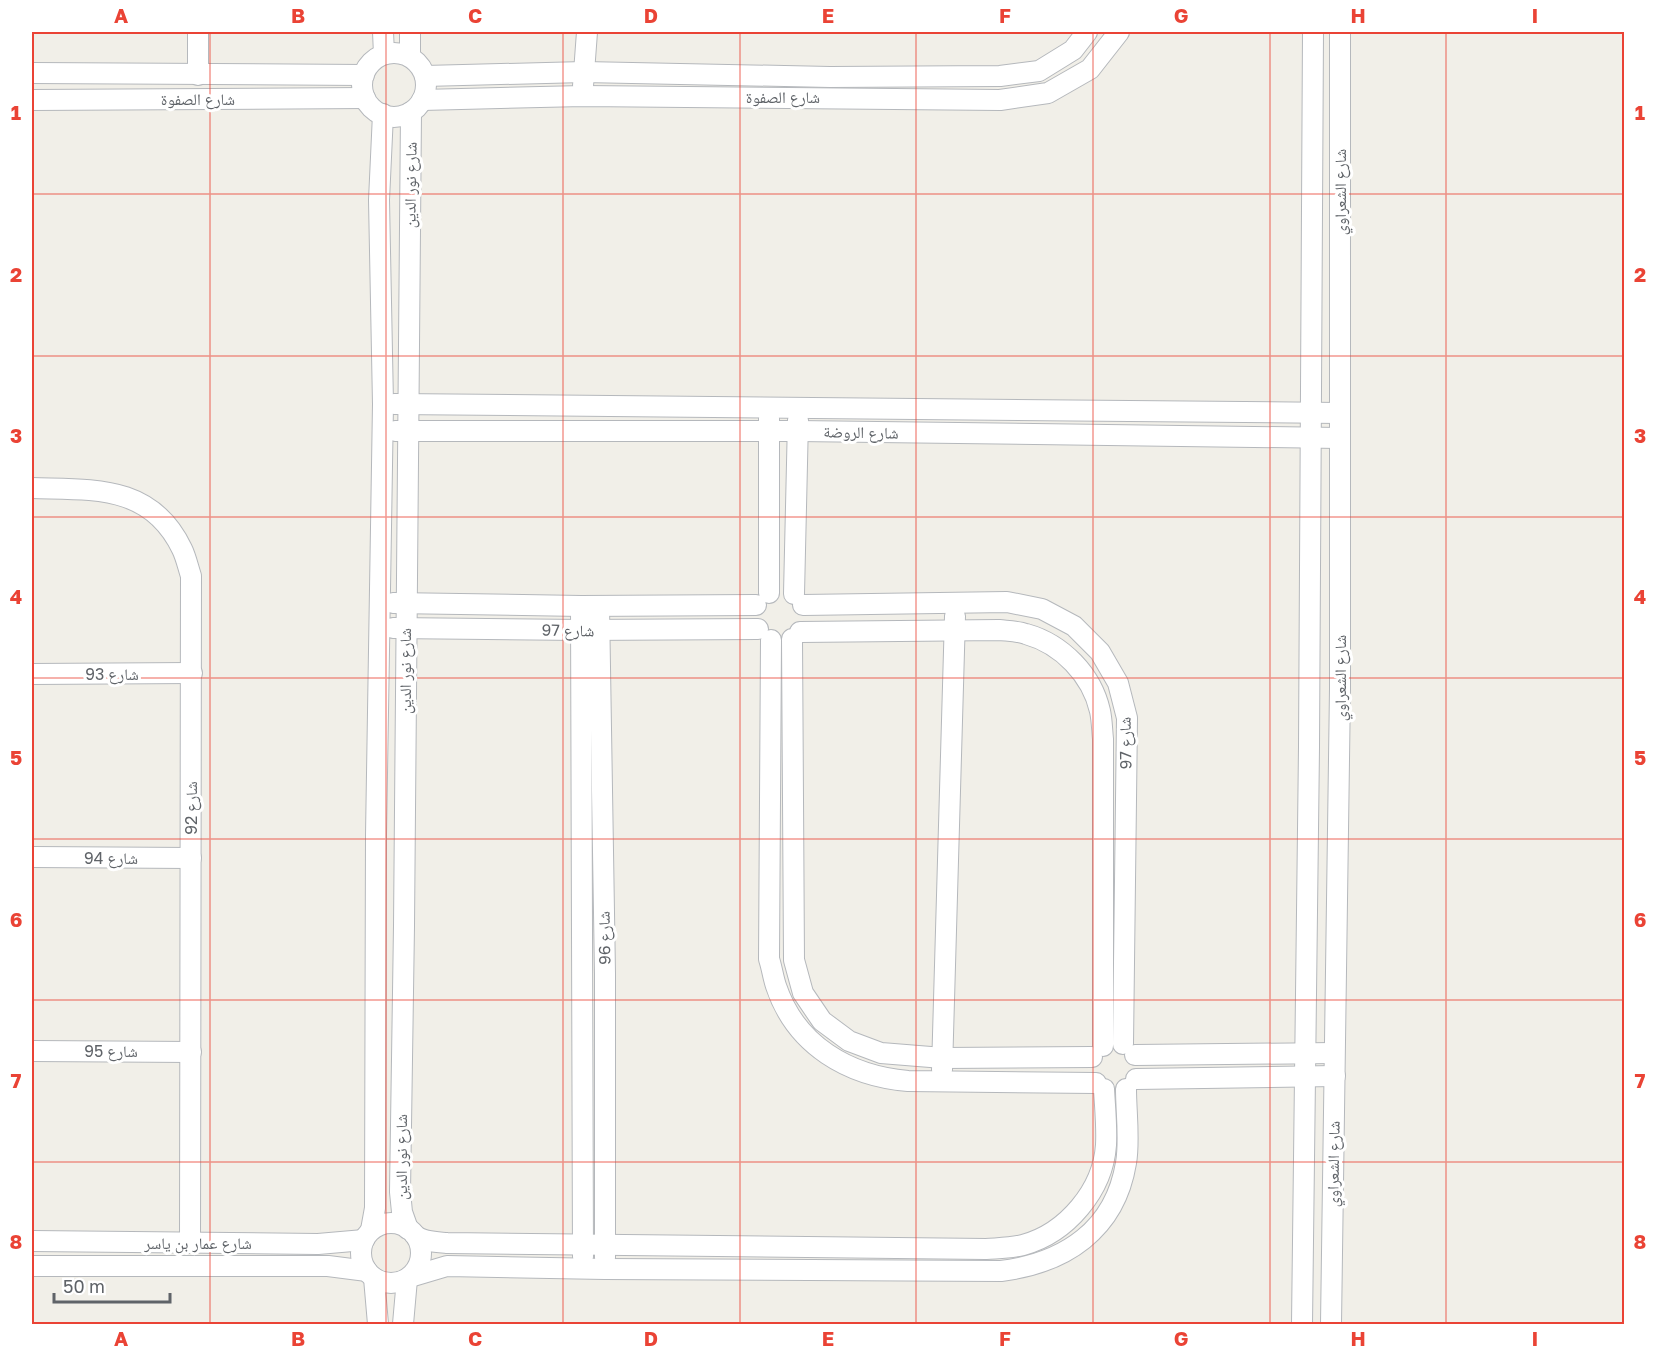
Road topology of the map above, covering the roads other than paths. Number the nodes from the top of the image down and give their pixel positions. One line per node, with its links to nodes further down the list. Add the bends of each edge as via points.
1 (198, 32): 13 (street)
2 (383, 32): 9 (street)
3 (410, 32): 10 (street)
4 (587, 32): 11 (street)
5 (1087, 32): 11 (street, شارع الصفوة, via 1073,50 1039,70 1000,76)
6 (1119, 32): 16 (street, شارع الصفوة, via 1090,69 1048,93 1000,100)
7 (1313, 32): 25 (street, شارع الشعراوي)
8 (1340, 32): 26 (street, شارع الشعراوي)
9 (384, 54): 10 (street); 14 (street, via 371,62)
10 (410, 57): 15 (street)
11 (584, 72): 15 (street, شارع الصفوة); 16 (street)
12 (32, 73): 13 (street, شارع الصفوة)
13 (198, 75): 14 (street, شارع الصفوة)
14 (364, 75): 17 (street)
15 (424, 76): 19 (street, via 425,92)
16 (583, 96): 19 (street, شارع الصفوة)
17 (365, 98): 18 (street, شارع الصفوة); 20 (street, via 375,111)
18 (32, 100)
19 (417, 106): 20 (street, via 397,116); 22 (street, شارع نور الدين)
20 (383, 114): 21 (street, شارع نور الدين, via 379,200)
21 (383, 404): 22 (street, شارع الروضة); 27 (street, شارع نور الدين)
22 (407, 404): 23 (street, شارع الروضة); 28 (street, شارع نور الدين)
23 (769, 406): 24 (street, شارع الروضة); 29 (street)
24 (798, 407): 25 (street, شارع الروضة); 30 (street)
25 (1310, 413): 26 (street, شارع الروضة); 31 (street, شارع الشعراوي)
26 (1340, 413): 32 (street, شارع الشعراوي)
27 (383, 431): 28 (street, شارع الروضة); 36 (street, شارع نور الدين)
28 (407, 431): 29 (street, شارع الروضة); 38 (street, شارع نور الدين)
29 (769, 431): 30 (street, شارع الروضة); 34 (street)
30 (797, 431): 31 (street, شارع الروضة); 35 (street)
31 (1310, 438): 32 (street, شارع الروضة); 54 (street, شارع الشعراوي)
32 (1339, 438): 55 (street, شارع الشعراوي, via 1340,689)
33 (32, 488): 47 (street, شارع 92, via 102,490 127,496 150,509 168,526 183,550 191,576)
34 (762, 599): 35 (street, via 781,590); 39 (street, شارع 97); 44 (street, via 754,618)
35 (799, 599): 37 (street, شارع 97); 45 (street, via 806,619)
36 (379, 602): 38 (street, شارع 97); 40 (street, شارع نور الدين)
37 (955, 602): 42 (street); 50 (street, شارع 97, via 1007,602 1042,609 1074,626 1100,651 1118,683 1127,718)
38 (406, 603): 39 (street, شارع 97); 41 (street, شارع نور الدين)
39 (590, 606): 43 (street, شارع 96)
40 (379, 627): 41 (street, شارع 97); 63 (street, شارع نور الدين, via 375,1208)
41 (406, 628): 43 (street, شارع 97); 62 (street, شارع نور الدين, via 400,1192 402,1212)
42 (955, 629): 45 (street, شارع 97); 53 (street, شارع 97, via 1026,634 1052,645 1074,662 1090,685 1100,711 1103,739); 56 (street)
43 (590, 630): 44 (street, شارع 97); 66 (street, شارع 96); 67 (street, شارع 96, via 605,974)
44 (764, 635): 45 (street, via 782,642); 59 (street, via 770,959 776,987 789,1014 830,1057 855,1071 884,1079)
45 (796, 636): 56 (street, via 794,960 803,993 822,1021 849,1041 880,1053)
46 (32, 674): 47 (street, شارع 93)
47 (192, 674): 49 (street, شارع 92)
48 (32, 857): 49 (street, شارع 94)
49 (191, 858): 52 (street, شارع 92)
50 (1129, 1049): 53 (street, via 1116,1042); 54 (street); 60 (street, via 1138,1062)
51 (32, 1051): 52 (street, شارع 95)
52 (191, 1052): 65 (street, شارع 92)
53 (1097, 1052): 56 (street); 61 (street, via 1090,1071)
54 (1305, 1053): 55 (street); 57 (street, شارع الشعراوي)
55 (1334, 1053): 58 (street, شارع الشعراوي)
56 (943, 1058): 59 (street)
57 (1304, 1076): 58 (street); 60 (street); 75 (street, شارع الشعراوي)
58 (1335, 1076): 76 (street, شارع الشعراوي)
59 (942, 1082): 61 (street)
60 (1131, 1084): 61 (street, via 1115,1092); 70 (street, via 1126,1161 1120,1186 1109,1210 1093,1230 1051,1260 1001,1271)
61 (1100, 1086): 67 (street, via 1106,1146 1096,1183 1074,1215 1043,1237 1024,1244 986,1249)
62 (411, 1231): 63 (street, via 388,1223); 66 (street, via 417,1237 447,1243); 72 (street, via 421,1256)
63 (368, 1235): 65 (street, شارع عمار بن ياسر, via 318,1244); 71 (street, via 361,1256)
64 (32, 1241): 65 (street, شارع عمار بن ياسر)
65 (190, 1243)
66 (583, 1245): 67 (street); 69 (street, شارع 96)
67 (605, 1246): 70 (street, شارع 96)
68 (32, 1266): 71 (street, شارع عمار بن ياسر, via 328,1266)
69 (583, 1269): 70 (street); 72 (street, via 447,1266)
70 (605, 1269)
71 (370, 1275): 72 (street, via 393,1283); 73 (street)
72 (409, 1278): 74 (street)
73 (378, 1324)
74 (403, 1324)
75 (1302, 1324)
76 (1330, 1324)

